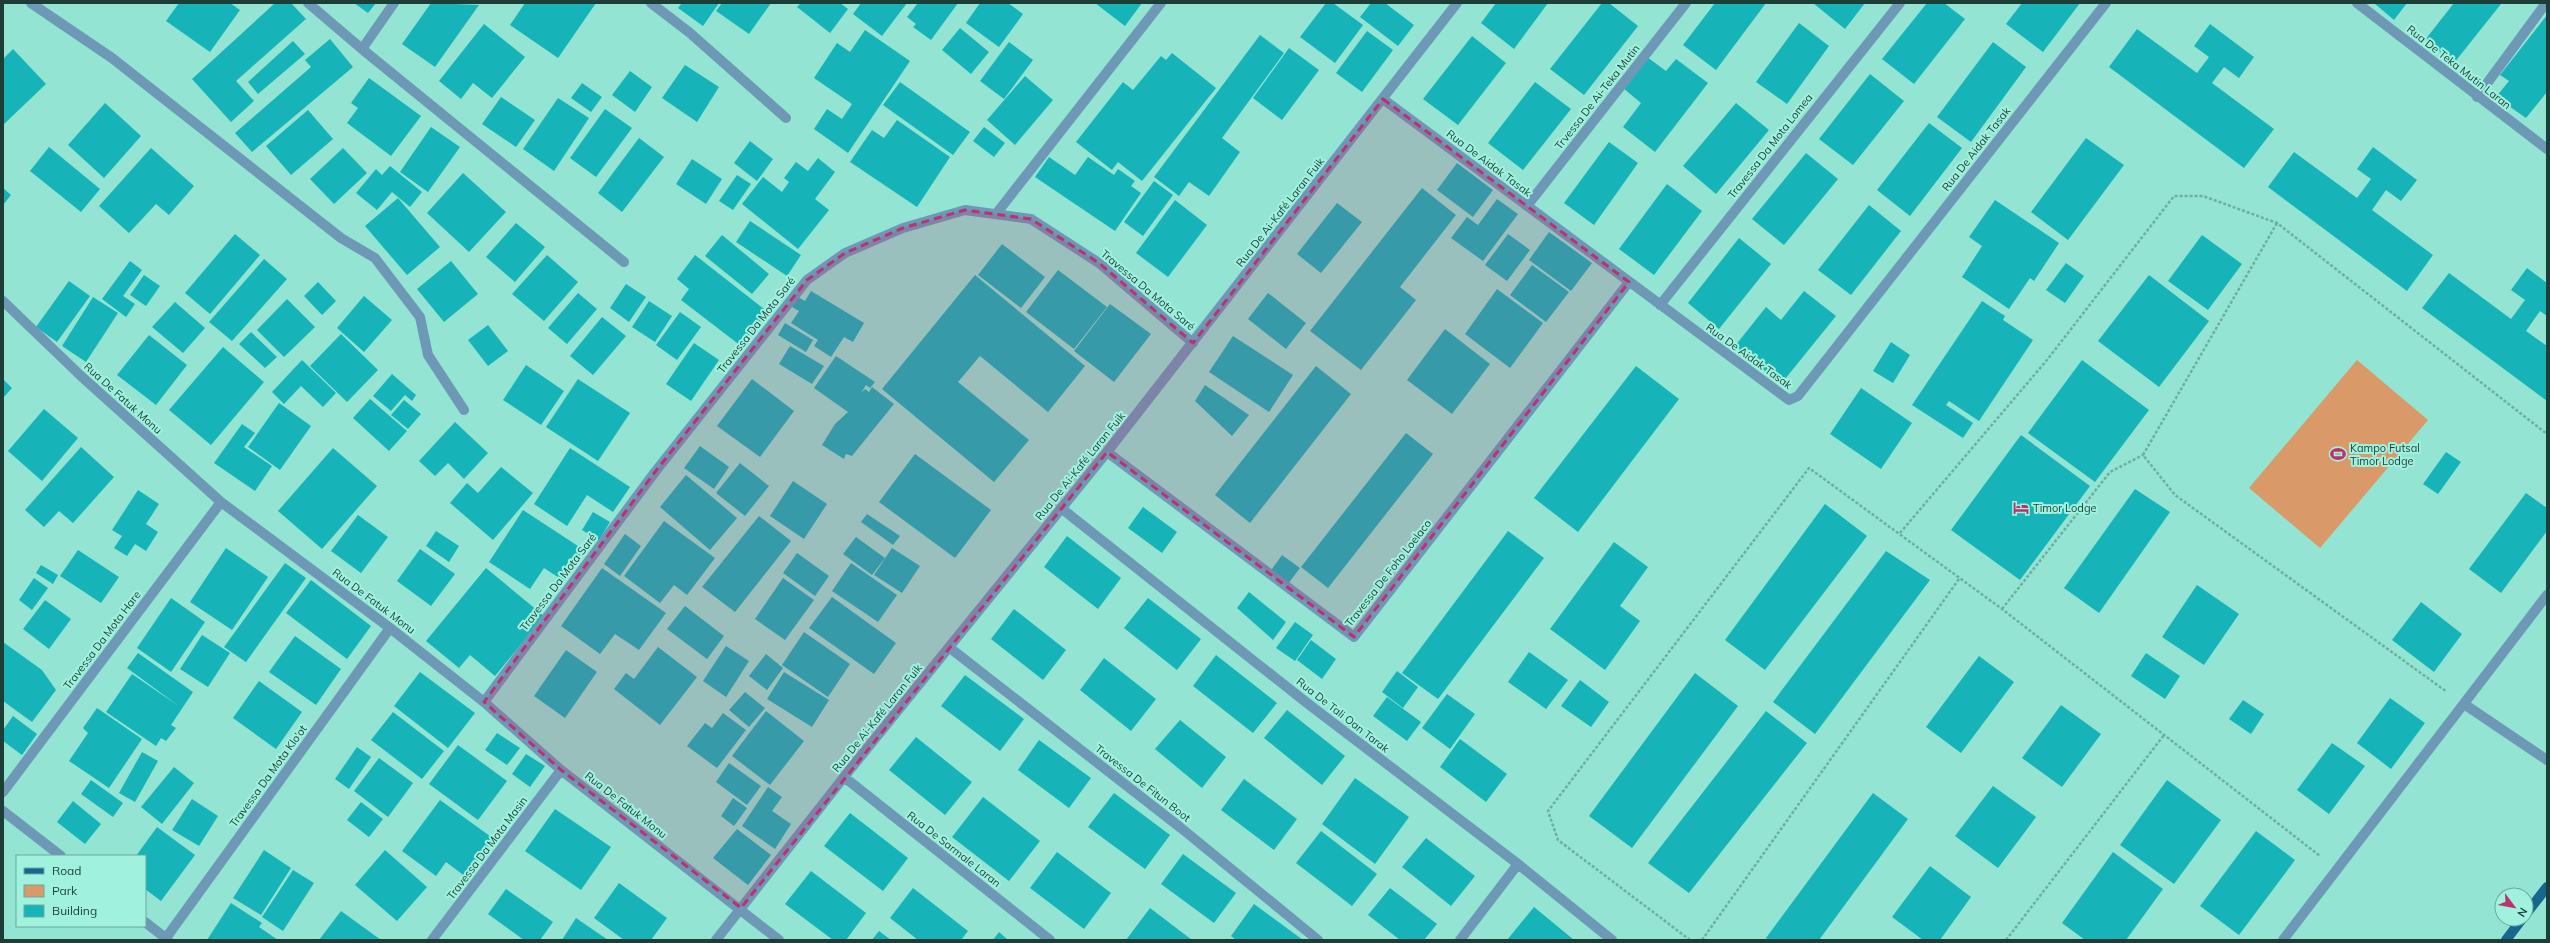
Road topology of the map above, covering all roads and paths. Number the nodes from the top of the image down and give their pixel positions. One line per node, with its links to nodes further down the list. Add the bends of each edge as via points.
1 (30, 3): 25 (street, via 112,58 341,238 375,258 420,317 428,355)
2 (308, 3): 12 (street)
3 (394, 3): 12 (street)
4 (651, 3): 15 (street, via 690,33)
5 (1161, 3): 18 (street)
6 (1457, 3): 14 (street, Rua De Ai-Kafé Laran Fuik)
7 (1686, 3): 17 (street, Trvessa De Ai-Teka Mutin)
8 (1900, 3): 23 (street, Travessa Da Mota Lomea)
9 (2106, 3): 23 (street, Rua De Aidak Tasak, via 1798,396 1789,400 1782,396)
10 (2357, 3): 13 (street, Rua De Teka Mutin Laran)
11 (2546, 3): 13 (street)
12 (362, 49): 20 (street)
13 (2477, 97): 16 (street, Rua De Teka Mutin Laran)
14 (1383, 99): 17 (street, Rua De Aidak Tasak); 24 (street, Rua De Ai-Kafé Laran Fuik)
15 (786, 118)
16 (2547, 149)
17 (1527, 206): 21 (street, Rua De Aidak Tasak)
18 (996, 214): 24 (street, Travessa Da Mota Saré, via 1031,219 1100,263); 37 (street, Travessa Da Mota Saré, via 965,210 902,228 845,253 807,280 655,472)
19 (2277, 223): 26 (path); 28 (path); 31 (path, via 2203,196 2174,196 2047,360)
20 (624, 262)
21 (1629, 282): 23 (street, Rua De Aidak Tasak); 27 (street, Travessa De Foho Loelaco, via 1354,637)
22 (3, 301): 29 (street, Rua De Fatuk Monu, via 81,376)
23 (1660, 305)
24 (1193, 343): 27 (street, Rua De Ai-Kafé Laran Fuik)
25 (464, 410)
26 (2547, 434)
27 (1107, 452): 30 (street, Rua De Ai-Kafé Laran Fuik)
28 (2143, 455): 34 (path, via 2110,472); 38 (path, via 2176,495)
29 (221, 502): 35 (street, Rua De Fatuk Monu); 43 (street, Travessa Da Mota Hare)
30 (1061, 508): 36 (street, Rua De Ai-Kafé Laran Fuik); 46 (street, Rua De Tali Oan Tarak, via 1307,703)
31 (1900, 533): 32 (path); 61 (path, via 1810,468 1548,811 1558,840)
32 (1959, 579): 34 (path); 62 (path)
33 (2547, 595): 38 (street)
34 (2002, 609): 39 (path)
35 (390, 628): 37 (street, Rua De Fatuk Monu); 53 (street, Travessa Da Mota Klo’ot)
36 (950, 648): 42 (street, Rua De Ai-Kafé Laran Fuik); 58 (street, Travessa De Fitun Boot, via 1181,828)
37 (484, 702): 41 (street, Rua De Fatuk Monu)
38 (2464, 704): 40 (street); 47 (street)
39 (2164, 735): 47 (path); 63 (path)
40 (2547, 760)
41 (561, 770): 50 (street, Rua De Fatuk Monu); 54 (street, Travessa Da Mota Masin)
42 (844, 777): 50 (street, Rua De Ai-Kafé Laran Fuik); 57 (street, Rua De Sarmale Laran)
43 (3, 792)
44 (3, 811): 45 (street)
45 (59, 855)
46 (1518, 864): 59 (street); 60 (street, Rua De Tali Oan Tarak)
47 (2338, 870): 64 (street)
48 (2547, 887): 49 (main road)
49 (2534, 904)
50 (741, 908): 55 (street, Rua De Ai-Kafé Laran Fuik); 56 (street, Rua De Fatuk Monu)
51 (146, 923): 53 (street)
52 (2516, 927): 65 (main road)
53 (167, 939)
54 (432, 940)
55 (716, 940)
56 (779, 940)
57 (1050, 940)
58 (1318, 940)
59 (1460, 940)
60 (1612, 940)
61 (1690, 940)
62 (1702, 940)
63 (2006, 940)
64 (2284, 940)
65 (2506, 940)

